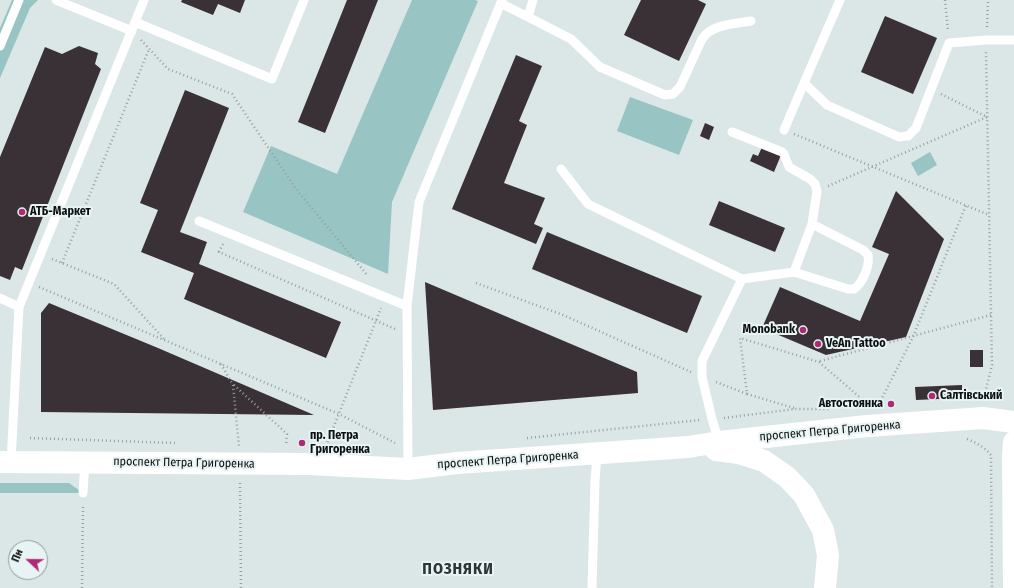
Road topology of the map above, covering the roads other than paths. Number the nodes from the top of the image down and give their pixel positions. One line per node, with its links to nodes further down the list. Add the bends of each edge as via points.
1 (19, 0): 12 (lane)
2 (56, 0): 10 (lane)
3 (144, 0): 10 (lane)
4 (304, 0): 10 (lane, via 272,79)
5 (533, 0): 8 (lane)
6 (840, 0): 13 (lane)
7 (502, 2): 8 (lane); 22 (lane, via 419,202)
8 (528, 17): 9 (lane, via 571,39 600,67 665,95 673,94 680,87 706,33 713,29)
9 (751, 21)
10 (134, 26): 23 (lane)
11 (1014, 40): 13 (lane, via 948,43 916,128 908,136 899,137 827,105)
12 (0, 46)
13 (804, 83): 14 (lane)
14 (784, 130)
15 (732, 132): 18 (lane, via 782,152 789,167 815,184 817,191)
16 (561, 169): 20 (lane, via 588,204)
17 (199, 221): 22 (lane)
18 (812, 224): 19 (lane); 19 (lane, via 863,250 869,261 858,286 854,289)
19 (794, 272): 20 (lane)
20 (742, 279): 25 (lane, via 702,361 702,376)
21 (0, 298): 23 (lane)
22 (407, 306): 29 (lane)
23 (19, 307): 30 (lane)
24 (1014, 422): 25 (main road, проспект Петра Григоренка, via 983,418 867,426)
25 (719, 442): 27 (main road, проспект Петра Григоренка)
26 (1014, 442): 35 (main road)
27 (691, 446): 28 (main road, проспект Петра Григоренка); 34 (main road, via 739,453 764,461 787,477 804,495 823,530 828,554)
28 (597, 453): 29 (main road, проспект Петра Григоренка, via 457,463); 33 (lane)
29 (408, 459): 31 (main road, проспект Петра Григоренка, via 309,464 242,451)
30 (5, 462): 31 (main road, проспект Петра Григоренка)
31 (85, 462): 32 (lane)
32 (83, 493)
33 (592, 588)
34 (824, 588)
35 (1014, 588)

